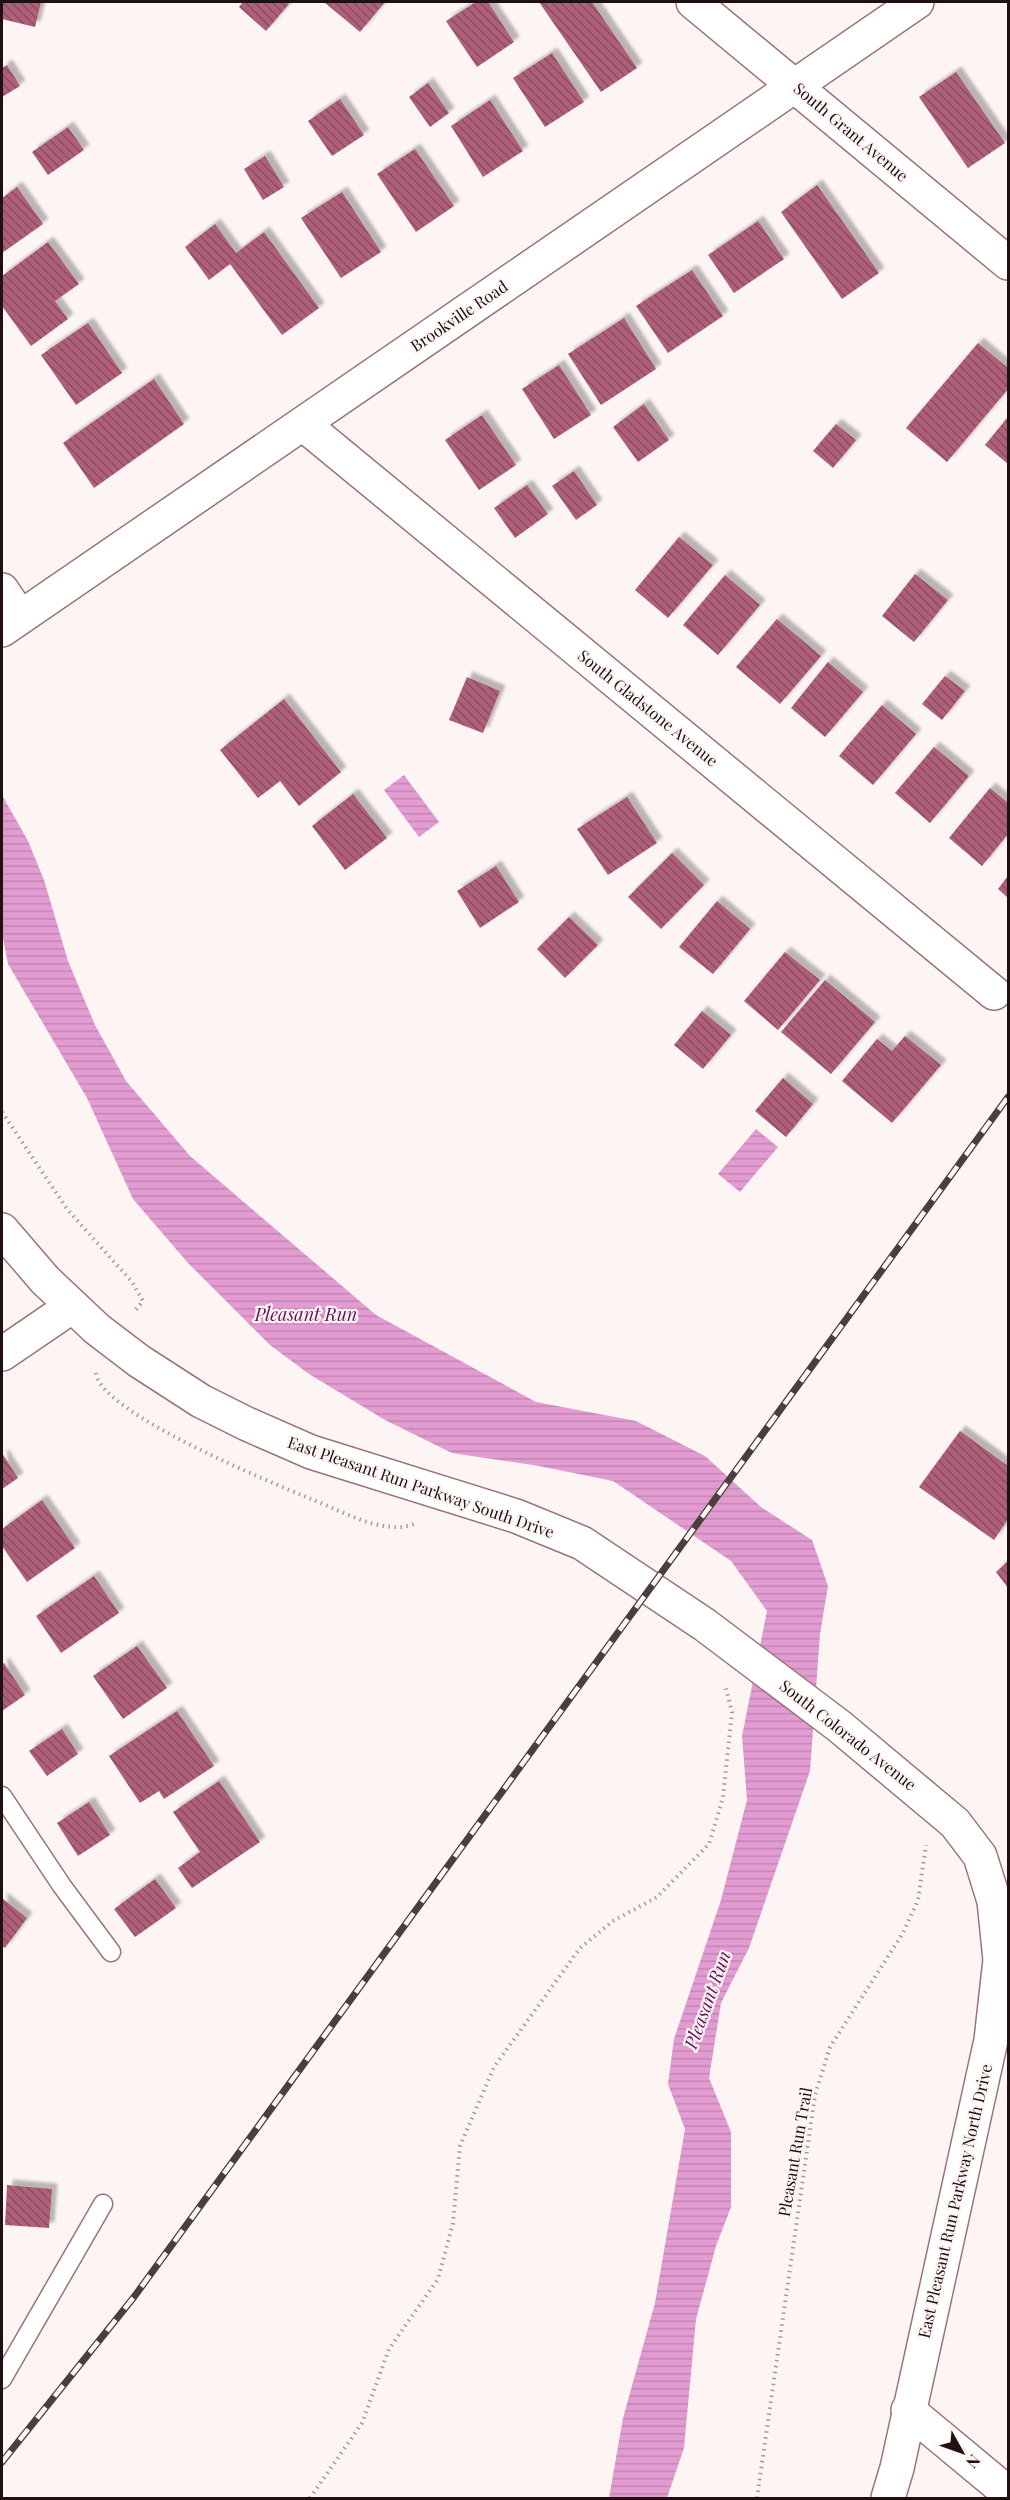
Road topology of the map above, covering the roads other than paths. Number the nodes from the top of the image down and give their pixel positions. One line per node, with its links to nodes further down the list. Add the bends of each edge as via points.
1 (693, 2): 3 (street, South Grant Avenue)
2 (917, 2): 3 (street, Brookville Road)
3 (795, 86): 4 (street, South Grant Avenue); 5 (street, Brookville Road)
4 (1008, 263)
5 (303, 424): 7 (street, Brookville Road); 8 (street, South Gladstone Avenue)
6 (2, 590): 7 (street)
7 (11, 624)
8 (994, 993)
9 (2, 1230): 10 (street, East Pleasant Run Parkway South Drive)
10 (71, 1306): 11 (street); 12 (street, East Pleasant Run Parkway South Drive, via 169,1381 247,1424 346,1464 553,1530 582,1543)
11 (2, 1354)
12 (648, 1587): 14 (street, South Colorado Avenue, via 839,1726 955,1822 980,1856)
13 (2, 1797): 15 (lane)
14 (1001, 1910): 18 (street, East Pleasant Run Parkway North Drive, via 991,2040)
15 (111, 1952)
16 (103, 2204): 17 (lane)
17 (2, 2379)
18 (908, 2410): 19 (street); 20 (street, East Pleasant Run Parkway North Drive)
19 (1008, 2493)
20 (888, 2499)

